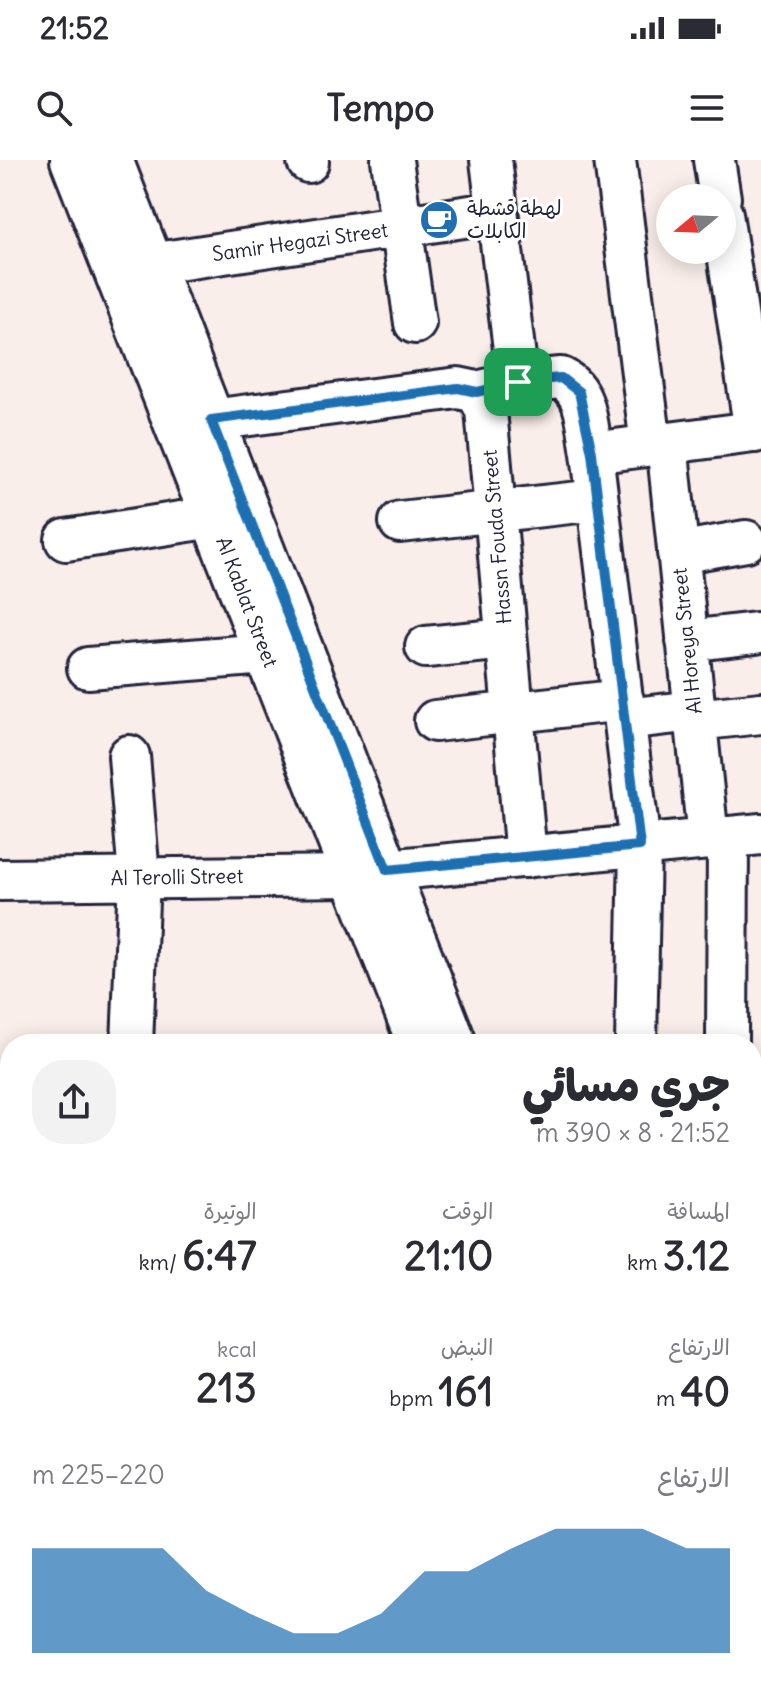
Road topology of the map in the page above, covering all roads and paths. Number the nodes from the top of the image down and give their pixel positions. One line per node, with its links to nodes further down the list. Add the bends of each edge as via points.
1 (73, 160): 21 (main road, Al Kablat Street)
2 (110, 160): 10 (main road, Al Kablat Street)
3 (392, 160): 9 (street)
4 (491, 160): 8 (street)
5 (615, 160): 17 (street, Al Horeya Street)
6 (714, 160): 7 (street)
7 (718, 184)
8 (497, 212): 9 (street, Samir Hegazi Street); 13 (street)
9 (401, 227): 10 (street, Samir Hegazi Street); 12 (street)
10 (150, 264): 15 (main road, Al Kablat Street)
11 (730, 264): 16 (street)
12 (415, 323)
13 (518, 382): 14 (street); 18 (street, via 561,378 572,383 579,392)
14 (477, 392): 15 (street, via 458,388); 20 (street, Hassn Fouda Street, via 486,410)
15 (211, 420): 41 (main road, Al Kablat Street)
16 (758, 431): 17 (street)
17 (659, 444): 18 (street); 25 (street, Al Horeya Street)
18 (592, 453): 19 (street)
19 (597, 500): 20 (street); 32 (street)
20 (494, 511): 22 (street); 27 (street, Hassn Fouda Street)
21 (213, 517): 23 (street); 30 (main road, Al Kablat Street)
22 (400, 522)
23 (66, 540)
24 (746, 541): 25 (street)
25 (678, 553): 28 (street, Al Horeya Street)
26 (756, 633): 28 (street)
27 (506, 639): 29 (street); 33 (street, Hassn Fouda Street)
28 (687, 641): 35 (street, Al Horeya Street)
29 (426, 647)
30 (267, 654): 31 (street); 41 (main road, Al Kablat Street)
31 (88, 668)
32 (624, 710): 33 (street); 35 (street); 39 (street)
33 (512, 712): 36 (street); 40 (street, Hassn Fouda Street)
34 (761, 713): 35 (street)
35 (695, 716): 38 (street, Al Horeya Street)
36 (435, 721)
37 (129, 756): 42 (street)
38 (732, 837): 39 (street, Al Terolli Street); 48 (street, Al Horeya Street)
39 (640, 846): 40 (street, Al Terolli Street); 47 (street)
40 (526, 857): 41 (street, Al Terolli Street)
41 (370, 873): 42 (street, Al Terolli Street); 45 (main road, Al Kablat Street); 46 (main road, Al Kablat Street)
42 (139, 877): 43 (street, Al Terolli Street); 44 (street)
43 (0, 880)
44 (132, 1034)
45 (417, 1034)
46 (449, 1034)
47 (636, 1034)
48 (727, 1034)

